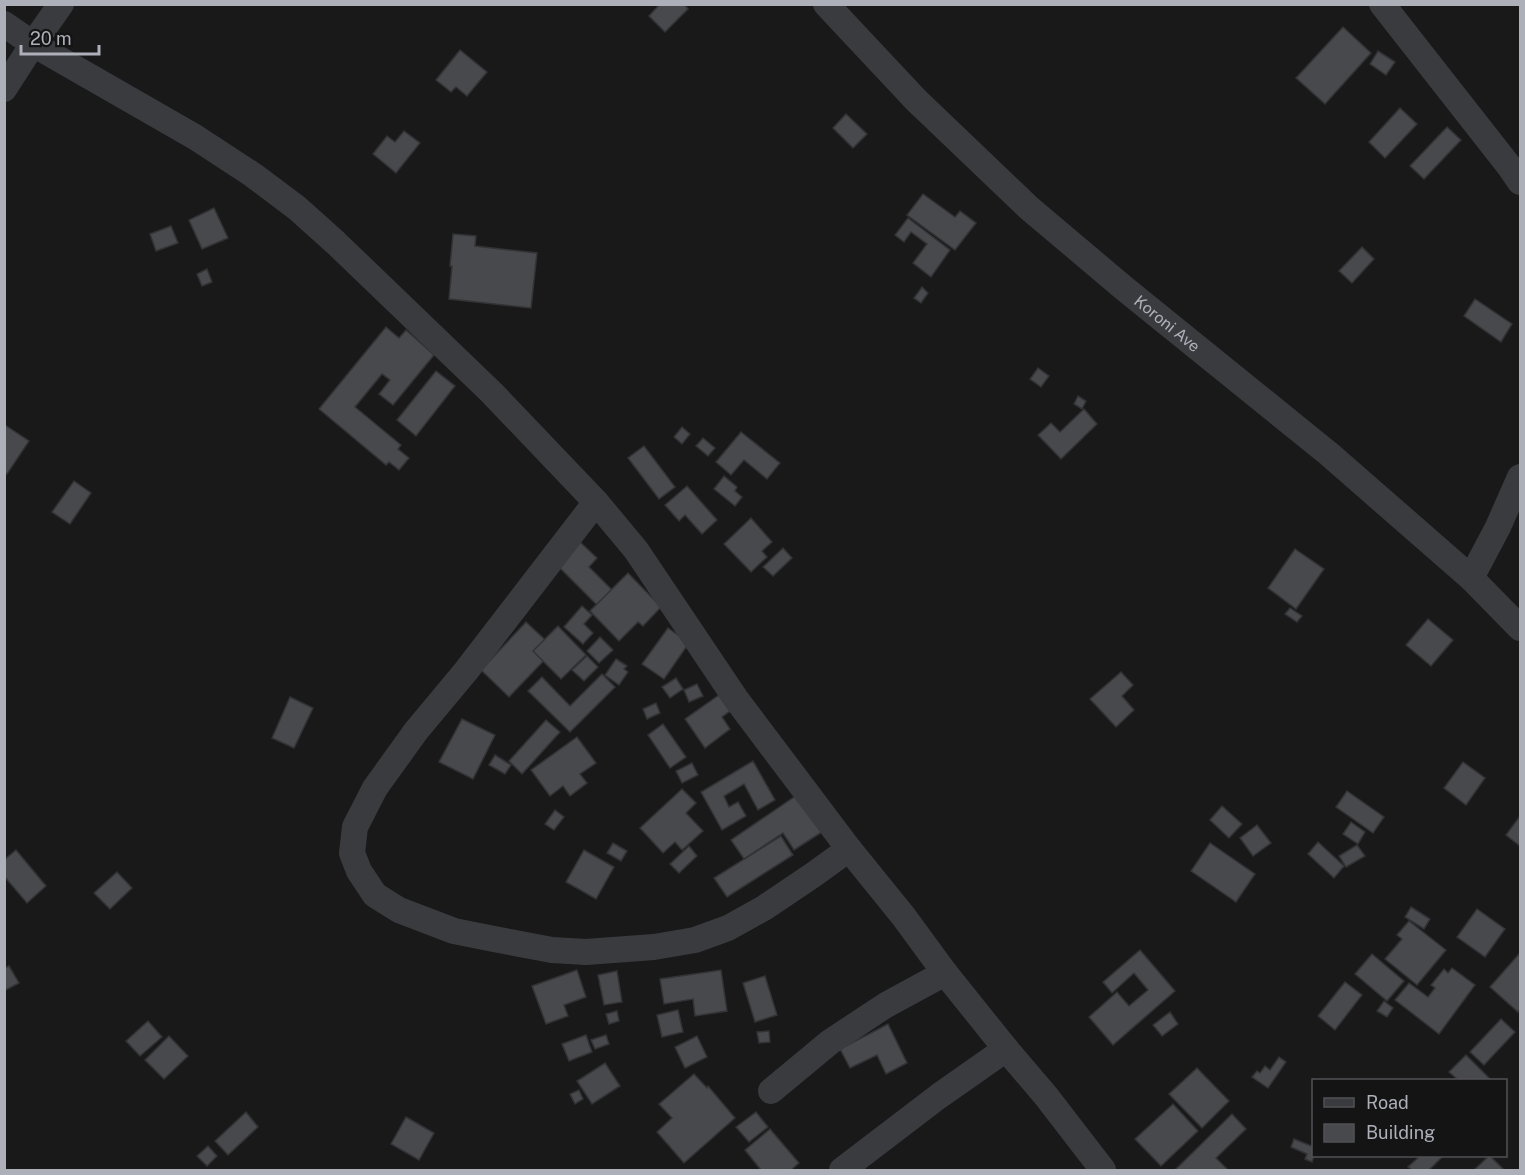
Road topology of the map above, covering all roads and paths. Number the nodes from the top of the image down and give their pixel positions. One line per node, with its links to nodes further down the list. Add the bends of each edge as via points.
1 (61, 4): 5 (street)
2 (826, 4): 10 (street, Koroni Ave, via 916,100 1029,208 1329,454)
3 (1382, 4): 7 (street)
4 (4, 24): 5 (street)
5 (33, 44): 6 (street); 9 (street, via 195,137 297,208 492,393)
6 (4, 89)
7 (1521, 182)
8 (1521, 477): 10 (street)
9 (596, 501): 12 (street, via 636,550 736,699); 12 (street, via 375,788 355,827 352,853 358,871 375,894 399,910 454,931 552,950 586,952 654,947 695,940 728,928)
10 (1471, 578): 11 (street, Koroni Ave)
11 (1521, 628)
12 (849, 849): 13 (street)
13 (945, 973): 14 (street); 15 (street, via 830,1042)
14 (1005, 1049): 16 (street); 17 (street)
15 (771, 1091)
16 (842, 1170)
17 (1103, 1170)

